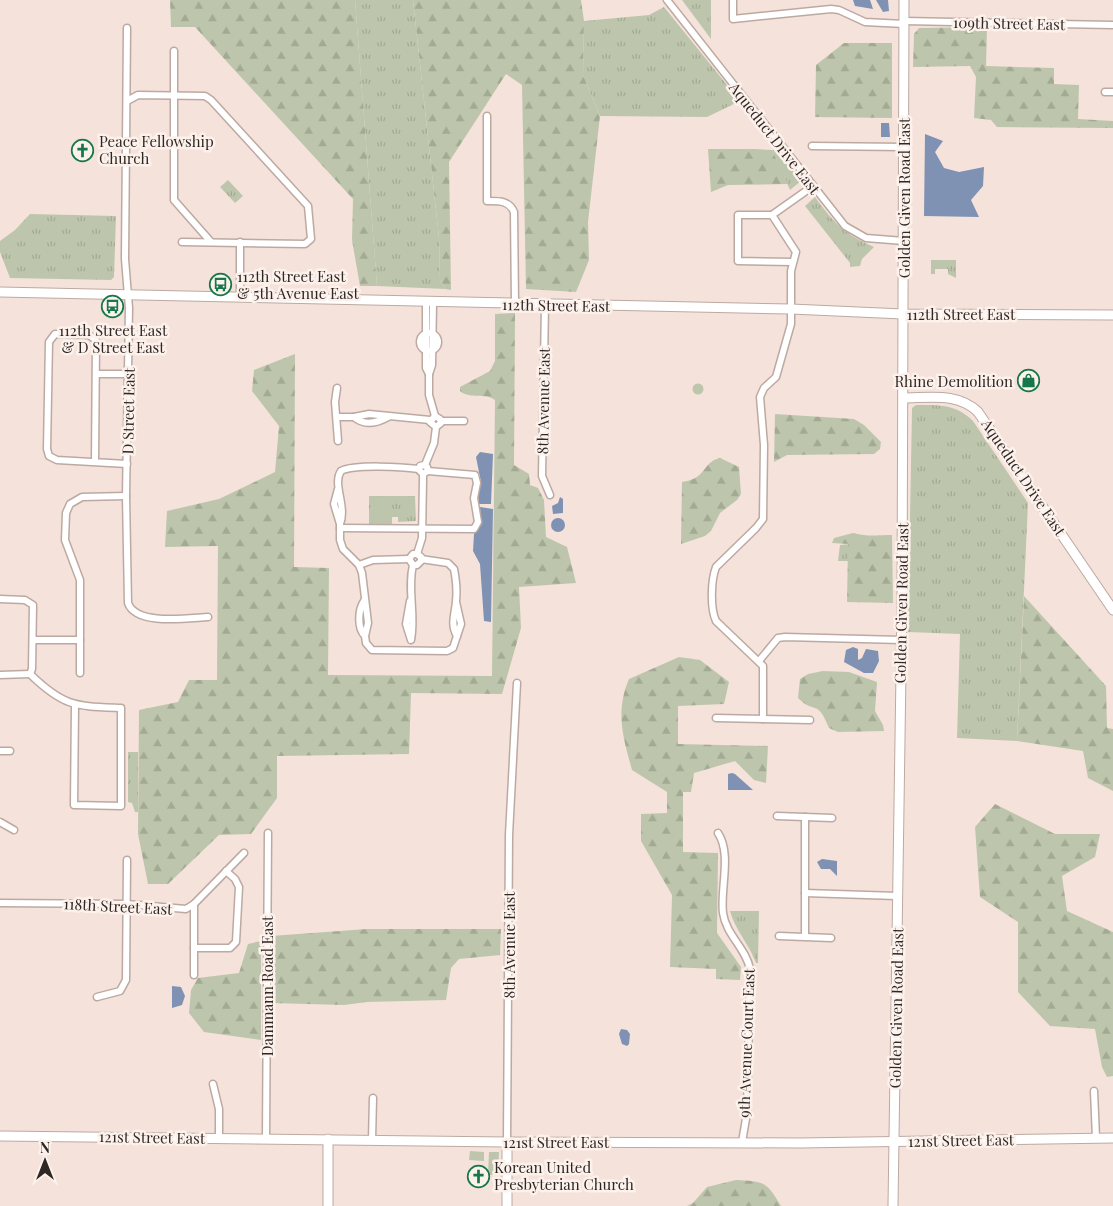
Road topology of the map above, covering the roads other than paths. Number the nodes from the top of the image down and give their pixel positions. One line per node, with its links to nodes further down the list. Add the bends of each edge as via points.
1 (667, 0): 15 (street, Aqueduct Drive East)
2 (733, 0): 4 (street, 109th Street East, via 733,19 831,9 865,22)
3 (904, 0): 4 (street, Golden Given Road East)
4 (904, 22): 5 (street, 109th Street East); 14 (street, Golden Given Road East)
5 (1113, 25)
6 (127, 28): 11 (street, D Street East)
7 (174, 51): 10 (street)
8 (1105, 92): 9 (street)
9 (1113, 92)
10 (174, 95): 11 (street, via 138,95); 19 (street, via 174,200); 20 (street, via 202,96 211,100 308,206 311,239 305,244)
11 (126, 101): 23 (street, D Street East, via 125,259)
12 (487, 116): 26 (street, via 487,201 507,202 514,212)
13 (812, 146): 14 (street)
14 (904, 147): 17 (street, Golden Given Road East)
15 (810, 188): 16 (street); 17 (street, Aqueduct Drive East, via 859,235 877,240)
16 (772, 215): 21 (street, via 796,252); 21 (street, via 738,214 738,262)
17 (904, 241): 29 (street, Golden Given Road East)
18 (182, 242): 19 (street)
19 (211, 242): 20 (street)
20 (240, 242): 24 (street)
21 (793, 262): 28 (street)
22 (0, 292): 23 (street, 112th Street East)
23 (128, 294): 24 (street, 112th Street East); 34 (street, D Street East)
24 (240, 297): 25 (street, 112th Street East)
25 (430, 302): 26 (street, 112th Street East); 31 (street)
26 (515, 304): 27 (street, 112th Street East)
27 (545, 305): 28 (street, 112th Street East); 46 (street, 8th Avenue East, via 542,476)
28 (791, 309): 29 (street, 112th Street East); 60 (street, via 776,377 760,397 764,445 763,519 716,567 714,575 714,616 720,626)
29 (903, 314): 30 (street, 112th Street East); 36 (street, Golden Given Road East)
30 (1113, 315)
31 (429, 333): 32 (street, via 438,342); 32 (street, via 420,342)
32 (429, 350): 38 (street, via 426,368)
33 (97, 374): 34 (street); 43 (street); 43 (street, via 98,344 94,337 61,334 51,338 49,456 58,460)
34 (130, 374): 44 (street, D Street East)
35 (337, 388): 37 (street)
36 (903, 398): 54 (street, Aqueduct Drive East, via 955,398 971,405 991,429); 58 (street, Golden Given Road East)
37 (337, 417): 38 (street, via 369,414); 42 (street)
38 (432, 418): 39 (street); 41 (street, via 432,425)
39 (441, 420): 40 (street); 41 (street)
40 (464, 421)
41 (436, 427): 45 (street)
42 (338, 441)
43 (95, 461): 44 (street)
44 (127, 464): 47 (street, D Street East)
45 (424, 470): 48 (street, via 387,467 344,470 338,476 334,504); 49 (street); 49 (street, via 473,473 477,480 474,498 478,522 469,531)
46 (550, 495)
47 (126, 496): 55 (street, D Street East, via 128,603 134,612 144,617); 57 (street, via 82,496 68,508 64,520 65,540 80,580)
48 (340, 526): 49 (street); 52 (street, via 343,549)
49 (422, 528): 50 (street)
50 (419, 556): 51 (street, via 417,565); 59 (street, via 448,563 454,569 461,624 455,646 447,651)
51 (411, 562): 52 (street, via 373,560); 59 (street, via 406,624)
52 (359, 565): 59 (street, via 364,579 360,617 367,646 372,650)
53 (0, 599): 56 (street, via 32,602)
54 (1113, 610)
55 (208, 617)
56 (33, 640): 57 (street); 63 (street)
57 (80, 640): 61 (street)
58 (901, 640): 60 (street, via 785,636 778,638); 82 (street, Golden Given Road East)
59 (411, 649)
60 (759, 661): 67 (street, via 764,670)
61 (80, 673)
62 (0, 674): 63 (street)
63 (30, 674): 65 (street, via 50,693)
64 (517, 683): 103 (street, 8th Avenue East, via 509,834)
65 (75, 706): 65 (street, via 121,708 121,806 74,806)
66 (716, 718): 67 (street)
67 (763, 719): 68 (street)
68 (810, 720)
69 (0, 751): 70 (street)
70 (10, 751)
71 (778, 816): 72 (street)
72 (805, 817): 73 (street); 81 (street)
73 (832, 818)
74 (0, 822): 75 (street)
75 (14, 830)
76 (718, 833): 104 (street, 9th Avenue Court East, via 724,846 722,906 725,922 745,954 750,969 747,1113)
77 (268, 834): 99 (street, Dammann Road East)
78 (244, 853): 80 (street, 118th Street East)
79 (127, 860): 84 (street)
80 (226, 871): 85 (street, 118th Street East); 89 (street, via 238,887 236,942 230,948)
81 (805, 893): 82 (street); 87 (street)
82 (897, 896): 102 (street, Golden Given Road East)
83 (0, 903): 84 (street, 118th Street East)
84 (126, 904): 85 (street, 118th Street East, via 186,909); 91 (street, via 125,985 120,991)
85 (194, 904): 89 (street)
86 (779, 936): 87 (street)
87 (804, 936): 88 (street)
88 (831, 938)
89 (194, 948): 90 (street)
90 (194, 975)
91 (97, 997)
92 (213, 1084): 96 (street, via 219,1109)
93 (1094, 1091): 97 (street)
94 (373, 1098): 101 (street)
95 (0, 1136): 96 (street, 121st Street East)
96 (219, 1138): 99 (street, 121st Street East)
97 (1096, 1138): 98 (street, 121st Street East); 102 (street, 121st Street East)
98 (1113, 1138)
99 (266, 1139): 100 (street, 121st Street East)
100 (328, 1139): 101 (street, 121st Street East); 105 (street)
101 (372, 1140): 103 (street, 121st Street East)
102 (894, 1141): 104 (street, 121st Street East); 107 (street, Golden Given Road East)
103 (507, 1142): 104 (street, 121st Street East); 106 (street, 8th Avenue East)
104 (742, 1142)
105 (328, 1206)
106 (507, 1206)
107 (893, 1206)

